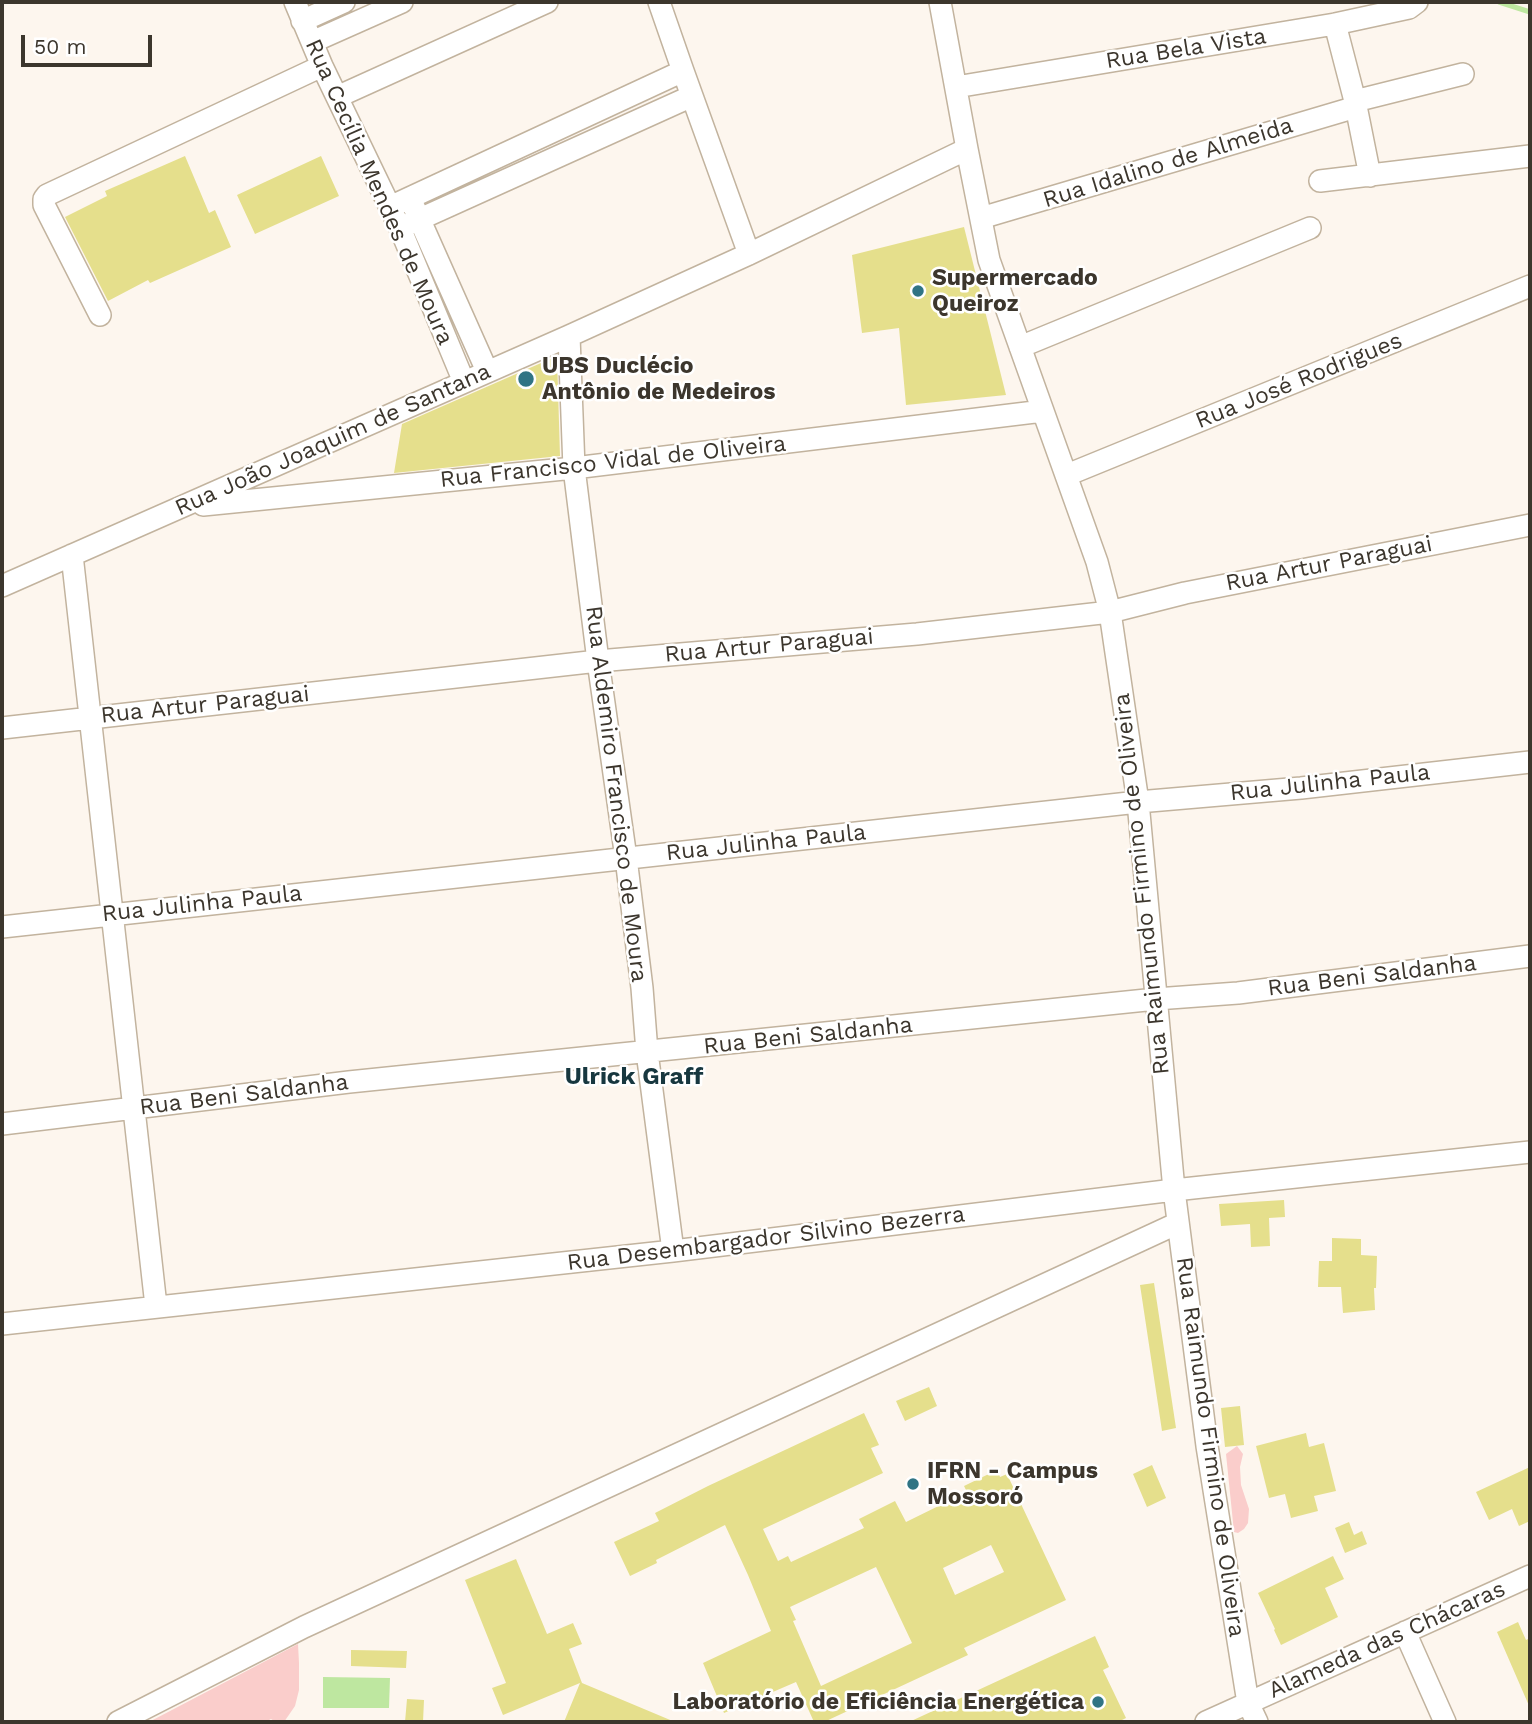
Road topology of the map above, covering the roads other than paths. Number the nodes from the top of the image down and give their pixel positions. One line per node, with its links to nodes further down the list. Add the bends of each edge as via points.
1 (344, 2): 7 (street)
2 (402, 2): 9 (street)
3 (547, 2): 15 (street)
4 (659, 2): 11 (street)
5 (940, 2): 13 (street, Rua Raimundo Firmino de Oliveira)
6 (1416, 4): 8 (street, Rua Bela Vista)
7 (299, 11): 9 (street, Rua Cecília Mendes de Moura)
8 (1335, 24): 13 (street, Rua Bela Vista); 16 (street)
9 (312, 42): 10 (street, Rua Cecília Mendes de Moura)
10 (321, 66): 15 (street, Rua Cecília Mendes de Moura); 29 (street, via 47,195 44,205)
11 (683, 71): 14 (street); 21 (street)
12 (1463, 75): 16 (street, Rua Idalino de Almeida)
13 (956, 87): 17 (street, Rua Raimundo Firmino de Oliveira)
14 (692, 96): 24 (street); 27 (street)
15 (337, 97): 22 (street, Rua Cecília Mendes de Moura)
16 (1355, 104): 19 (street); 23 (street, Rua Idalino de Almeida)
17 (967, 149): 23 (street, Rua Raimundo Firmino de Oliveira); 27 (street, Rua João Joaquim de Santana)
18 (1530, 156): 19 (street)
19 (1370, 176): 20 (street)
20 (1320, 181)
21 (410, 198): 22 (street); 24 (street, Rua Cecília Mendes de Moura)
22 (390, 207): 25 (street, Rua Cecília Mendes de Moura)
23 (981, 218): 31 (street, Rua Raimundo Firmino de Oliveira, via 989,260)
24 (420, 219): 25 (street); 32 (street, Rua Cecília Mendes de Moura)
25 (400, 228): 33 (street, Rua Cecília Mendes de Moura)
26 (1310, 228): 31 (street)
27 (749, 254): 30 (street, Rua João Joaquim de Santana)
28 (1530, 286): 36 (street, Rua José Rodrigues)
29 (100, 315)
30 (569, 336): 32 (street, Rua João Joaquim de Santana); 35 (street, Rua Aldemiro Francisco de Moura)
31 (1020, 347): 34 (street, Rua Raimundo Firmino de Oliveira)
32 (487, 371): 33 (street, Rua João Joaquim de Santana)
33 (464, 382): 37 (street, Rua João Joaquim de Santana)
34 (1043, 411): 35 (street, Rua Francisco Vidal de Oliveira); 36 (street, Rua Raimundo Firmino de Oliveira)
35 (574, 468): 37 (street, Rua Francisco Vidal de Oliveira); 42 (street, Rua Aldemiro Francisco de Moura)
36 (1067, 475): 41 (street, Rua Raimundo Firmino de Oliveira)
37 (182, 507): 39 (street, Rua João Joaquim de Santana)
38 (1530, 525): 41 (street, Rua Artur Paraguai)
39 (72, 555): 40 (street, Rua João Joaquim de Santana); 43 (street)
40 (2, 586)
41 (1110, 612): 42 (street, Rua Artur Paraguai, via 917,634); 46 (street, Rua Raimundo Firmino de Oliveira)
42 (598, 661): 43 (street, Rua Artur Paraguai); 47 (street, Rua Aldemiro Francisco de Moura)
43 (90, 718): 44 (street, Rua Artur Paraguai); 48 (street)
44 (2, 728)
45 (1530, 762): 46 (street, Rua Julinha Paula)
46 (1138, 802): 47 (street, Rua Julinha Paula); 51 (street, Rua Raimundo Firmino de Oliveira)
47 (626, 858): 48 (street, Rua Julinha Paula); 52 (street, Rua Aldemiro Francisco de Moura)
48 (113, 914): 49 (street, Rua Julinha Paula); 53 (street)
49 (2, 927)
50 (1530, 956): 51 (street, Rua Beni Saldanha)
51 (1156, 999): 52 (street, Rua Beni Saldanha); 56 (street, Rua Raimundo Firmino de Oliveira)
52 (647, 1052): 53 (street, Rua Beni Saldanha); 58 (street, Rua Aldemiro Francisco de Moura)
53 (134, 1109): 54 (street, Rua Beni Saldanha); 59 (street)
54 (2, 1124)
55 (1530, 1152): 56 (street, Rua Desembargador Silvino Bezerra)
56 (1174, 1190): 57 (street, Rua Raimundo Firmino de Oliveira); 58 (street, Rua Desembargador Silvino Bezerra)
57 (1178, 1223): 63 (street, Rua Raimundo Firmino de Oliveira, via 1206,1446); 64 (street, via 304,1627)
58 (673, 1251): 59 (street, Rua Desembargador Silvino Bezerra)
59 (156, 1306): 60 (street, Rua Desembargador Silvino Bezerra)
60 (3, 1322)
61 (1530, 1576): 62 (street, Alameda das Chácaras)
62 (1405, 1632): 63 (street, Alameda das Chácaras); 67 (street)
63 (1248, 1703): 65 (street, Alameda das Chácaras); 66 (street, Rua Raimundo Firmino de Oliveira)
64 (118, 1722)
65 (1206, 1722)
66 (1257, 1722)
67 (1445, 1722)

